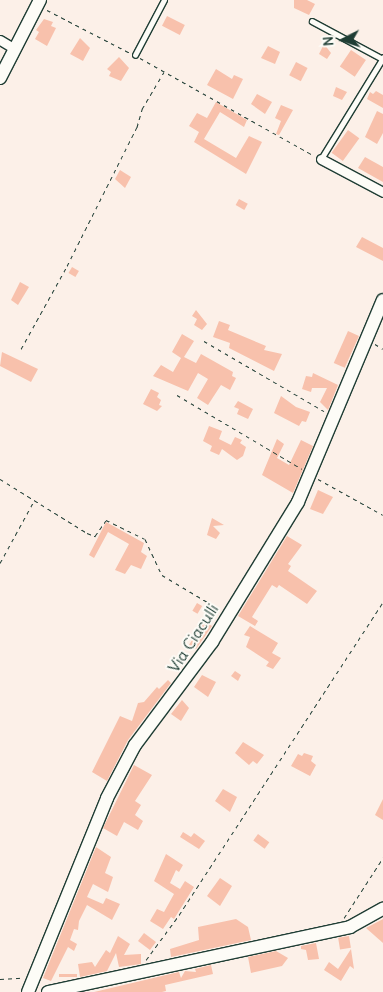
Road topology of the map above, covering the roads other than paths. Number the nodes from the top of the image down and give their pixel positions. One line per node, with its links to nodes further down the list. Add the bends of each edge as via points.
1 (164, 0): 6 (lane)
2 (38, 2): 5 (street)
3 (312, 21): 7 (lane)
4 (0, 40): 5 (street)
5 (15, 49): 8 (street)
6 (135, 55)
7 (383, 59): 9 (lane)
8 (0, 78)
9 (321, 159): 10 (street)
10 (383, 192)
11 (383, 300): 13 (street, Via Ciaculli, via 311,474 284,526 212,642 135,745 107,798)
12 (383, 909): 14 (street, via 338,930)
13 (30, 986)
14 (48, 992)

